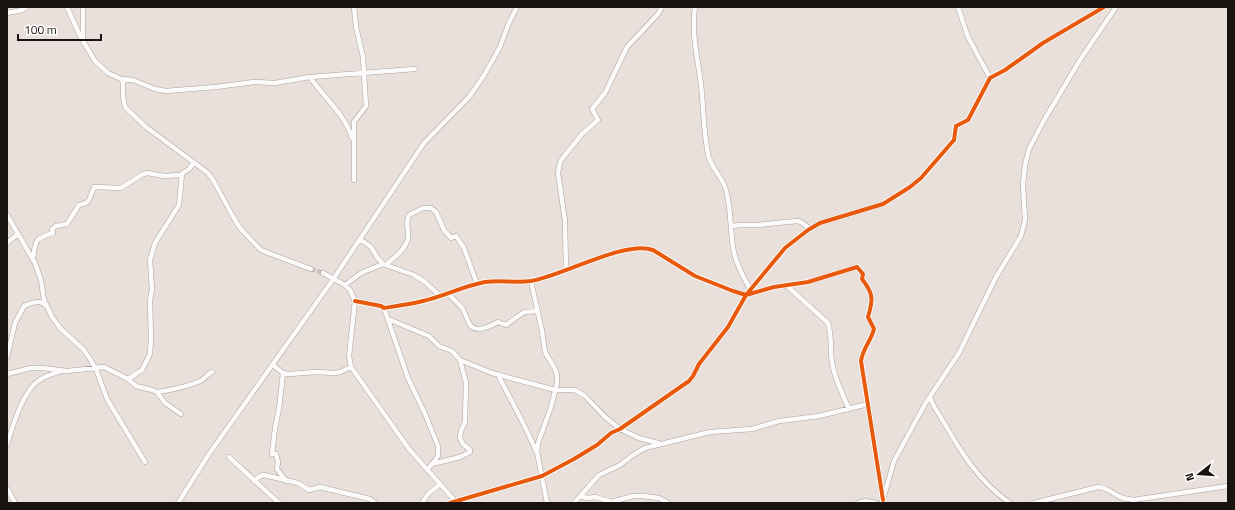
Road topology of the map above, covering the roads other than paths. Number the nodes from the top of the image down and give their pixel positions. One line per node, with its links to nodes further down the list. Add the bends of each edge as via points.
1 (67, 7): 12 (street)
2 (83, 7): 12 (street)
3 (354, 7): 14 (street)
4 (517, 7): 26 (street, via 500,47 483,77 469,97 424,143)
5 (662, 7): 31 (street, via 628,47 592,109 598,120 582,134 561,160 558,173 565,221)
6 (695, 7): 23 (street, via 694,36 707,145 713,168 726,188)
7 (958, 7): 16 (street, via 968,37)
8 (1104, 7): 16 (street)
9 (1116, 7): 60 (street, via 1073,72 1029,149 1023,184 1025,220 1021,236 996,277 958,353)
10 (24, 8): 11 (street)
11 (7, 13)
12 (83, 43): 17 (street, via 102,68)
13 (415, 69): 14 (street)
14 (364, 74): 15 (street); 18 (street, via 366,106 354,122)
15 (310, 78): 17 (street, via 166,91); 18 (street, via 345,121)
16 (990, 78): 24 (street, via 968,120 956,126 954,140 921,178 883,204 834,218)
17 (121, 79): 19 (street, via 125,107 146,127)
18 (353, 146): 21 (street)
19 (194, 163): 20 (street); 30 (street, via 213,180 234,220 252,241 262,250)
20 (184, 172): 28 (street, via 172,176 143,174 122,188 94,187 89,200 79,205 67,224 56,226 52,229 53,233 37,240); 57 (street, via 179,205 157,238 150,260 150,354 142,370)
21 (354, 180)
22 (7, 215): 25 (street)
23 (731, 226): 24 (street, via 797,221); 38 (street, via 733,249)
24 (810, 228): 38 (street, via 785,248)
25 (18, 234): 27 (street); 28 (street)
26 (360, 239): 29 (street); 33 (street)
27 (8, 241)
28 (33, 259): 43 (street, via 39,272)
29 (384, 264): 35 (street, via 401,251 407,241 409,215 423,208 431,208 436,212 444,230 451,238 456,236 462,244); 36 (street, via 356,276); 41 (street, via 414,275)
30 (311, 269)
31 (566, 270): 34 (street); 40 (street, via 627,250 648,248 695,276 733,292)
32 (323, 273): 33 (street)
33 (334, 278): 36 (street); 49 (street)
34 (531, 281): 35 (street); 45 (street)
35 (476, 284): 39 (street)
36 (345, 285): 42 (street)
37 (786, 285): 40 (street); 61 (street, via 808,282 857,267 863,274 862,279 873,302 868,317 874,329 862,352 861,361); 62 (street, via 828,323 835,377)
38 (750, 289): 40 (street)
39 (447, 293): 41 (street); 45 (street, via 461,307 471,326 476,329 498,322 506,325 524,312)
40 (746, 294): 64 (street, via 728,327 689,381)
41 (440, 296): 44 (street)
42 (355, 301): 44 (street); 50 (street, via 349,356)
43 (47, 308): 47 (street, via 43,303 37,302 24,306 15,323); 51 (street, via 58,326 84,350)
44 (384, 308): 46 (street)
45 (538, 311): 58 (street, via 545,352 557,375)
46 (388, 319): 48 (street, via 429,336 439,346 452,351); 70 (street, via 408,378 438,446 438,456)
47 (7, 357)
48 (460, 360): 56 (street); 70 (street, via 466,383 465,422 460,438 470,452)
49 (272, 365): 54 (street); 82 (street)
50 (351, 367): 54 (street, via 335,373); 71 (street, via 409,449)
51 (96, 369): 52 (street); 57 (street, via 104,367); 69 (street, via 107,399)
52 (62, 371): 55 (street, via 42,368); 65 (street, via 45,376 33,386 22,403)
53 (212, 372): 59 (street, via 201,380 181,388)
54 (283, 372): 74 (street, via 272,454 276,454 277,469)
55 (7, 374)
56 (498, 375): 58 (street); 67 (street)
57 (128, 379): 59 (street, via 136,386)
58 (555, 390): 64 (street, via 575,390); 67 (street)
59 (157, 392): 63 (street, via 165,403)
60 (930, 397): 79 (street, via 894,461); 92 (street, via 960,450 976,472)
61 (868, 404): 62 (street); 79 (street)
62 (849, 409): 66 (street, via 780,421 752,429 710,432)
63 (181, 414)
64 (620, 429): 66 (street); 72 (street, via 611,432 597,445)
65 (7, 444)
66 (659, 444): 78 (street, via 645,448 620,465 598,475)
67 (537, 452): 72 (street)
68 (229, 457): 73 (street)
69 (145, 462)
70 (432, 464): 71 (street)
71 (428, 469): 75 (street)
72 (542, 476): 80 (street); 87 (street)
73 (254, 481): 74 (street, via 264,475); 83 (street)
74 (286, 481): 84 (street, via 298,483 309,490 320,487 370,499)
75 (440, 484): 80 (street); 85 (street)
76 (1228, 486): 93 (street, via 1133,500 1098,487)
77 (7, 489): 81 (street)
78 (580, 496): 88 (street); 89 (street, via 596,497 611,502 642,496 659,498)
79 (883, 501)
80 (456, 502): 86 (street)
81 (15, 503)
82 (178, 503)
83 (279, 503)
84 (375, 503)
85 (422, 503)
86 (450, 503)
87 (547, 503)
88 (574, 503)
89 (668, 503)
90 (858, 503): 91 (street)
91 (876, 503)
92 (1010, 503)
93 (1034, 503)

